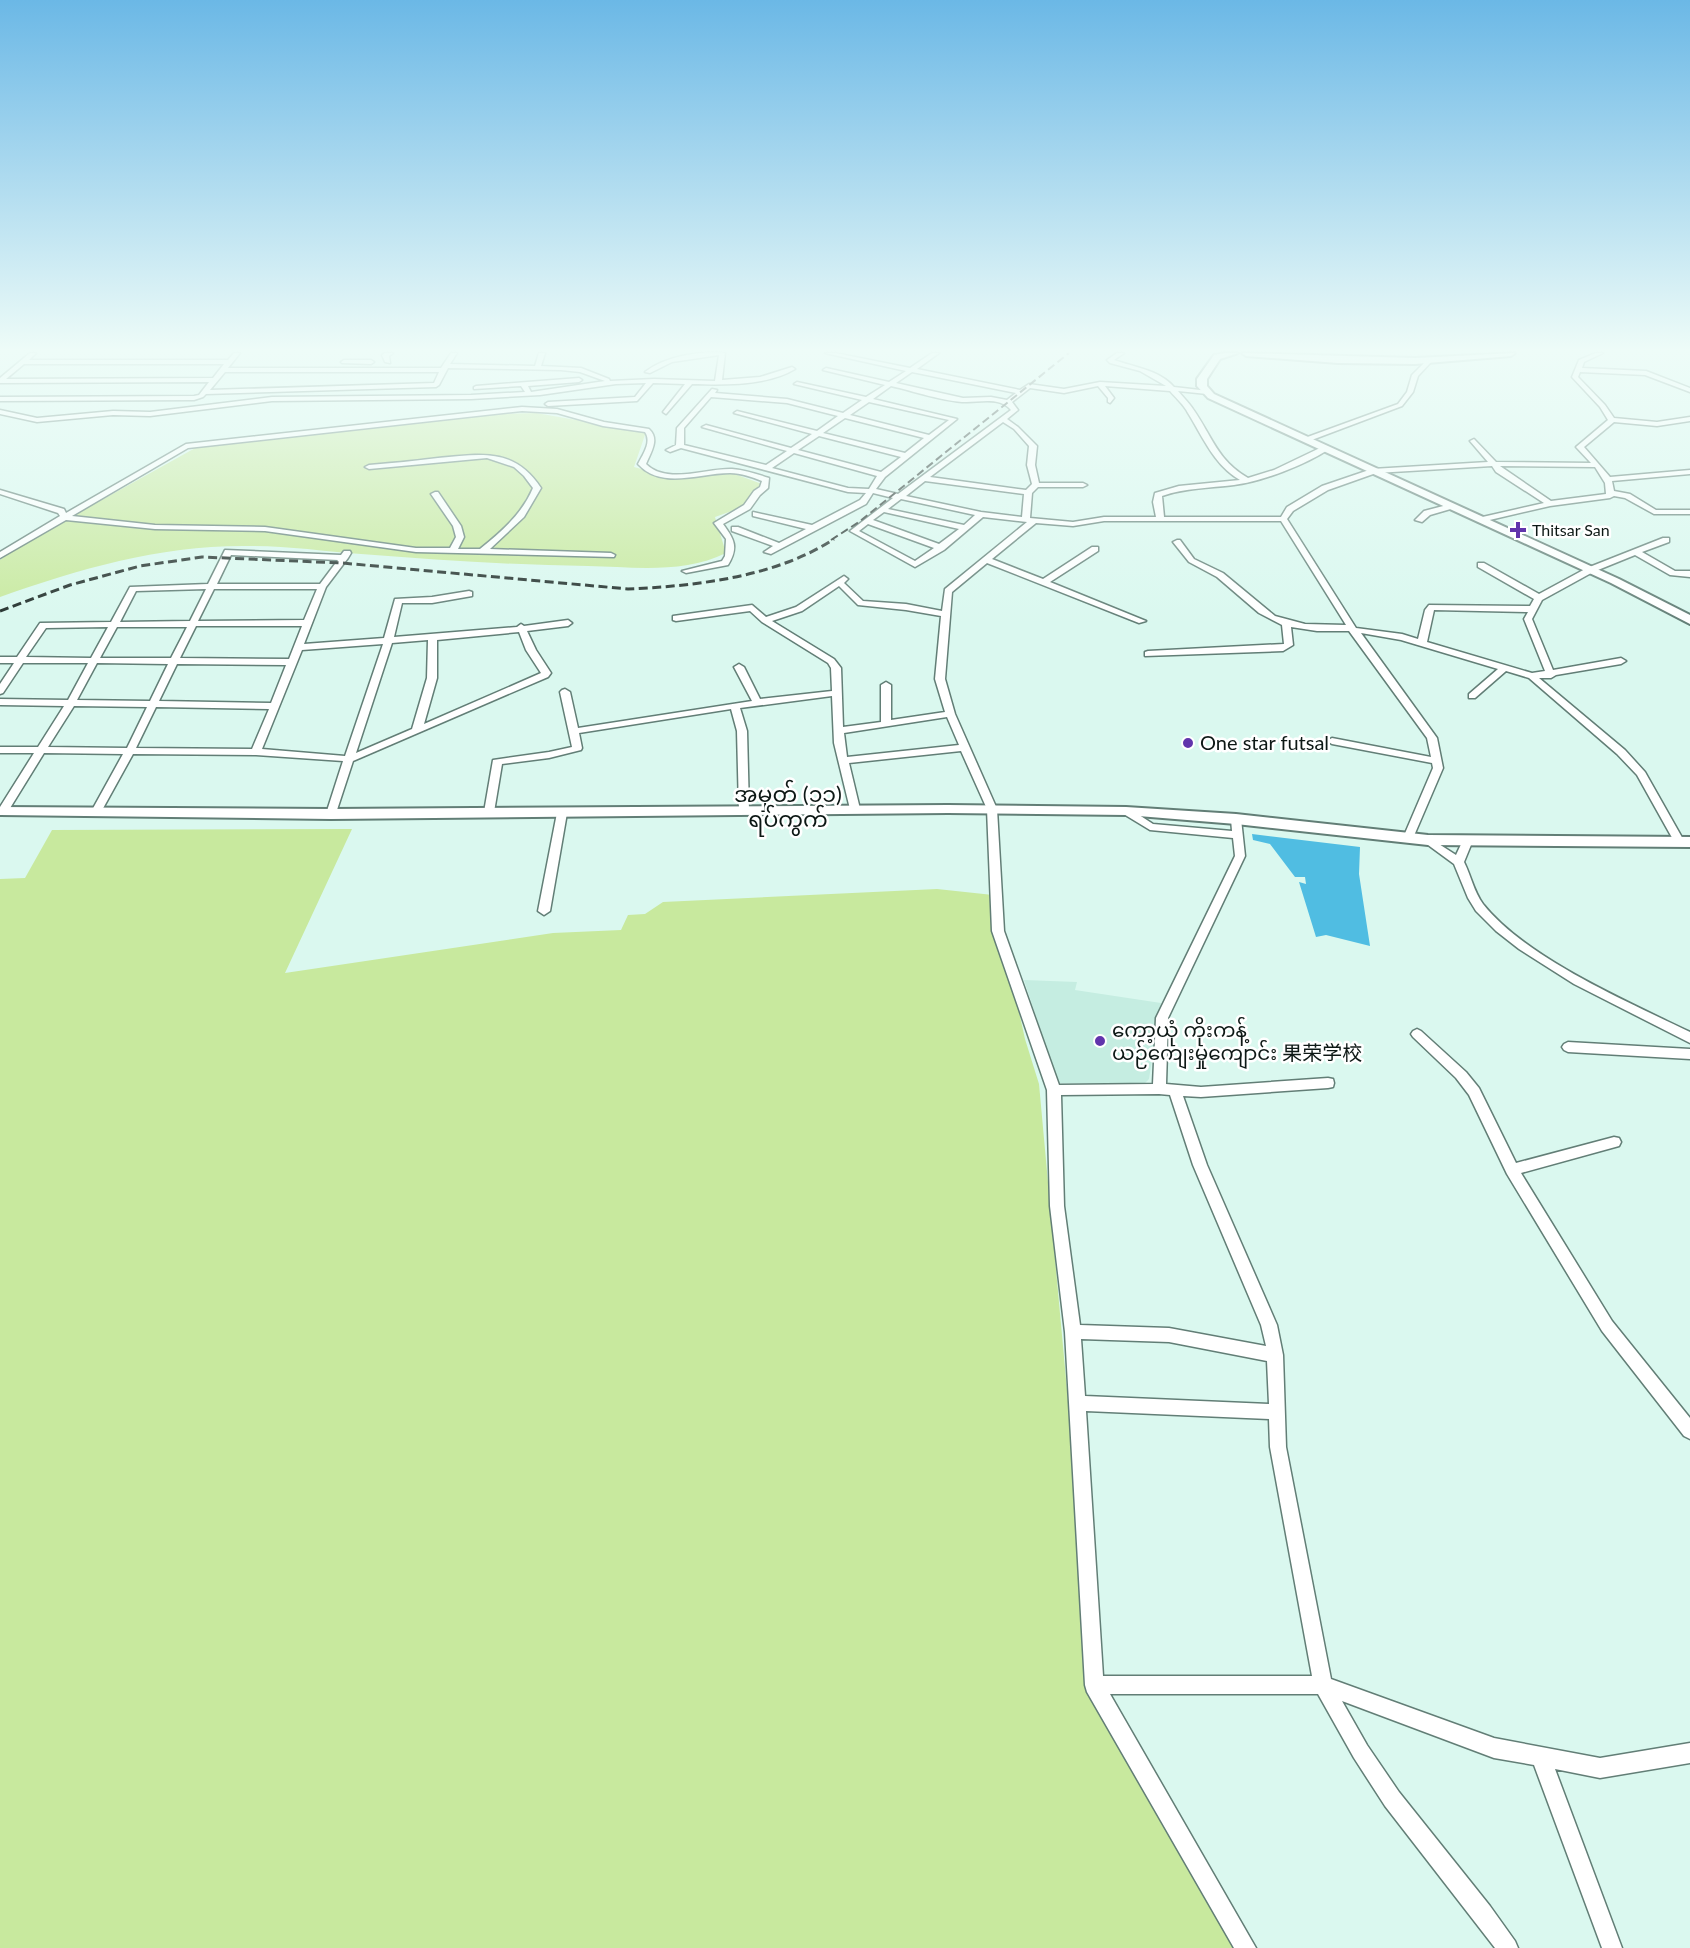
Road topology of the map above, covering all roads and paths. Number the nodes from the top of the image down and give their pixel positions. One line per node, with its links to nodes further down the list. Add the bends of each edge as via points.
1 (204, 444): 42 (street, via 186,446)
2 (651, 444): 68 (street, via 642,464 651,472 686,476 733,471 766,480 747,507 718,522 730,538 725,563)
3 (768, 444): 16 (street)
4 (801, 444): 16 (street)
5 (861, 444): 17 (street)
6 (923, 444): 17 (street)
7 (971, 444): 25 (street)
8 (1031, 444): 28 (street)
9 (1209, 444): 27 (street, via 1235,474)
10 (1315, 444): 14 (main road)
11 (1477, 444): 18 (street)
12 (1584, 444): 19 (street, via 1580,447)
13 (680, 446): 15 (street); 21 (street)
14 (1325, 449): 22 (main road); 27 (street)
15 (670, 450)
16 (790, 450): 21 (street); 24 (street)
17 (907, 456): 24 (street)
18 (1494, 464): 19 (street); 22 (street); 36 (street)
19 (1596, 465): 26 (street)
20 (369, 468): 59 (street, via 487,456 525,470 537,488 534,497 513,525)
21 (767, 468): 30 (street, via 848,490)
22 (1376, 471): 37 (main road); 43 (street, via 1324,489 1290,509)
23 (1690, 472): 26 (street)
24 (882, 475): 30 (street)
25 (926, 479): 32 (street); 35 (street)
26 (1608, 479): 33 (street)
27 (1247, 481): 45 (street, via 1170,490 1158,495)
28 (1036, 485): 29 (street); 32 (street)
29 (1083, 485)
30 (873, 491): 35 (street); 49 (street, via 863,502)
31 (0, 492): 42 (street, via 61,511)
32 (1028, 492): 44 (street)
33 (1611, 493): 36 (street, via 1607,497); 39 (street, via 1627,496 1654,512)
34 (435, 494): 58 (street, via 457,526 460,537)
35 (902, 497): 38 (street); 41 (street)
36 (1550, 504): 47 (street)
37 (1451, 506): 46 (street, via 1427,513); 47 (main road)
38 (883, 510): 48 (street); 50 (street)
39 (1690, 512)
40 (756, 514): 49 (street)
41 (981, 514): 44 (street); 50 (street)
42 (64, 517): 53 (street, via 155,527 265,529); 63 (street)
43 (1283, 519): 45 (street); 87 (street)
44 (1030, 520): 45 (street, via 1073,524 1104,519); 65 (street)
45 (1161, 520)
46 (1419, 520)
47 (1481, 520): 67 (main road)
48 (868, 521): 56 (street); 56 (street, via 854,531 915,566)
49 (813, 528): 55 (street)
50 (965, 528): 56 (street)
51 (735, 529): 55 (street)
52 (1666, 540): 61 (street)
53 (355, 542): 58 (street, via 416,550); 64 (street)
54 (1178, 542): 85 (street, via 1183,553 1198,566 1219,574 1264,613)
55 (780, 546): 60 (street)
56 (941, 548)
57 (1095, 549): 70 (street)
58 (453, 550): 59 (street)
59 (483, 551): 62 (street)
60 (768, 552)
61 (1636, 552): 67 (street); 69 (street, via 1673,573)
62 (611, 555)
63 (0, 556)
64 (344, 558): 71 (street, via 228,552); 72 (street)
65 (987, 560): 70 (street); 76 (street, via 948,591)
66 (1481, 565): 74 (street)
67 (1590, 570): 74 (street); 79 (main road)
68 (686, 571)
69 (1690, 574)
70 (1044, 582): 80 (street)
71 (210, 586): 72 (street); 81 (street); 82 (street, via 133,589)
72 (322, 587): 83 (street)
73 (469, 594): 89 (street, via 398,601)
74 (1539, 598): 75 (street)
75 (1531, 609): 90 (street, via 1432,608); 101 (street, via 1528,619)
76 (944, 614): 78 (street, via 861,603 842,581 799,609); 114 (street, via 940,679)
77 (675, 618): 78 (street, via 752,608)
78 (765, 620): 106 (street, via 831,661 836,668)
79 (1690, 620)
80 (1142, 621)
81 (193, 622): 82 (street); 83 (street); 95 (street)
82 (117, 623): 94 (street, via 43,625); 97 (street)
83 (308, 623): 91 (street)
84 (568, 623): 86 (street)
85 (1286, 625): 87 (street); 92 (street, via 1288,647)
86 (521, 627): 88 (street); 116 (street, via 544,675)
87 (1353, 629): 90 (street); 127 (street, via 1432,738)
88 (433, 638): 89 (street); 116 (street, via 432,678)
89 (388, 642): 91 (street); 125 (street)
90 (1422, 642): 100 (street)
91 (299, 646): 98 (street)
92 (1148, 654)
93 (0, 660): 94 (street)
94 (19, 660): 97 (street); 104 (street)
95 (174, 661): 97 (street); 98 (street); 109 (street)
96 (1621, 661): 101 (street)
97 (93, 662): 111 (street)
98 (292, 662): 112 (street)
99 (739, 667): 110 (street)
100 (1504, 668): 102 (street); 107 (street)
101 (1551, 675): 102 (street)
102 (1532, 676): 142 (street, via 1621,752 1641,774)
103 (886, 685): 115 (street)
104 (0, 691)
105 (565, 692): 117 (street)
106 (837, 693): 110 (street); 118 (street)
107 (1472, 696)
108 (0, 702): 111 (street)
109 (154, 702): 111 (street); 112 (street); 123 (street)
110 (757, 702): 113 (street)
111 (71, 704): 122 (street)
112 (275, 705): 124 (street)
113 (735, 708): 117 (street, via 674,713); 130 (street, via 742,731)
114 (951, 714): 115 (street); 120 (street)
115 (886, 724): 118 (street)
116 (417, 730): 125 (street)
117 (575, 731): 134 (street, via 578,748 497,762)
118 (838, 731): 126 (street)
119 (1332, 741): 127 (street)
120 (966, 747): 126 (street); 129 (street)
121 (0, 750): 122 (street)
122 (41, 751): 123 (street); 131 (street)
123 (130, 751): 124 (street); 133 (street)
124 (256, 752): 125 (street)
125 (351, 759): 136 (street)
126 (842, 761): 128 (street)
127 (1438, 761): 139 (street)
128 (855, 809): 129 (main road); 130 (main road)
129 (992, 809): 132 (main road); 150 (street, via 998,931)
130 (744, 810): 135 (main road)
131 (1, 811): 133 (main road)
132 (1126, 811): 137 (main road); 138 (street, via 1150,827)
133 (96, 812): 136 (main road)
134 (489, 812): 135 (main road); 136 (main road)
135 (562, 813): 144 (street)
136 (331, 814)
137 (1236, 819): 138 (street); 139 (main road)
138 (1238, 835): 151 (street, via 1240,856 1162,1018)
139 (1408, 838): 140 (main road)
140 (1428, 840): 141 (main road); 143 (street)
141 (1468, 840): 142 (main road); 143 (street)
142 (1684, 841)
143 (1459, 862): 146 (street, via 1479,906 1516,939 1580,981)
144 (544, 911)
145 (1417, 1034): 153 (street, via 1474,1092)
146 (1690, 1038)
147 (1568, 1047): 148 (street)
148 (1690, 1054)
149 (1328, 1083): 151 (street, via 1201,1092)
150 (1054, 1090): 151 (street); 154 (street, via 1057,1206)
151 (1167, 1090): 155 (street, via 1269,1325)
152 (1614, 1142): 153 (street)
153 (1512, 1170): 158 (street, via 1607,1326)
154 (1073, 1332): 155 (street, via 1169,1335); 156 (street)
155 (1275, 1355): 157 (street)
156 (1077, 1403): 157 (street); 159 (street)
157 (1277, 1412): 160 (street, via 1278,1447)
158 (1690, 1431)
159 (1094, 1685): 160 (street); 163 (street)
160 (1323, 1685): 162 (street, via 1494,1748); 164 (street, via 1339,1718 1402,1813)
161 (1690, 1753): 162 (street, via 1600,1768)
162 (1541, 1757): 165 (street)
163 (1246, 1948)
164 (1508, 1948)
165 (1612, 1948)

